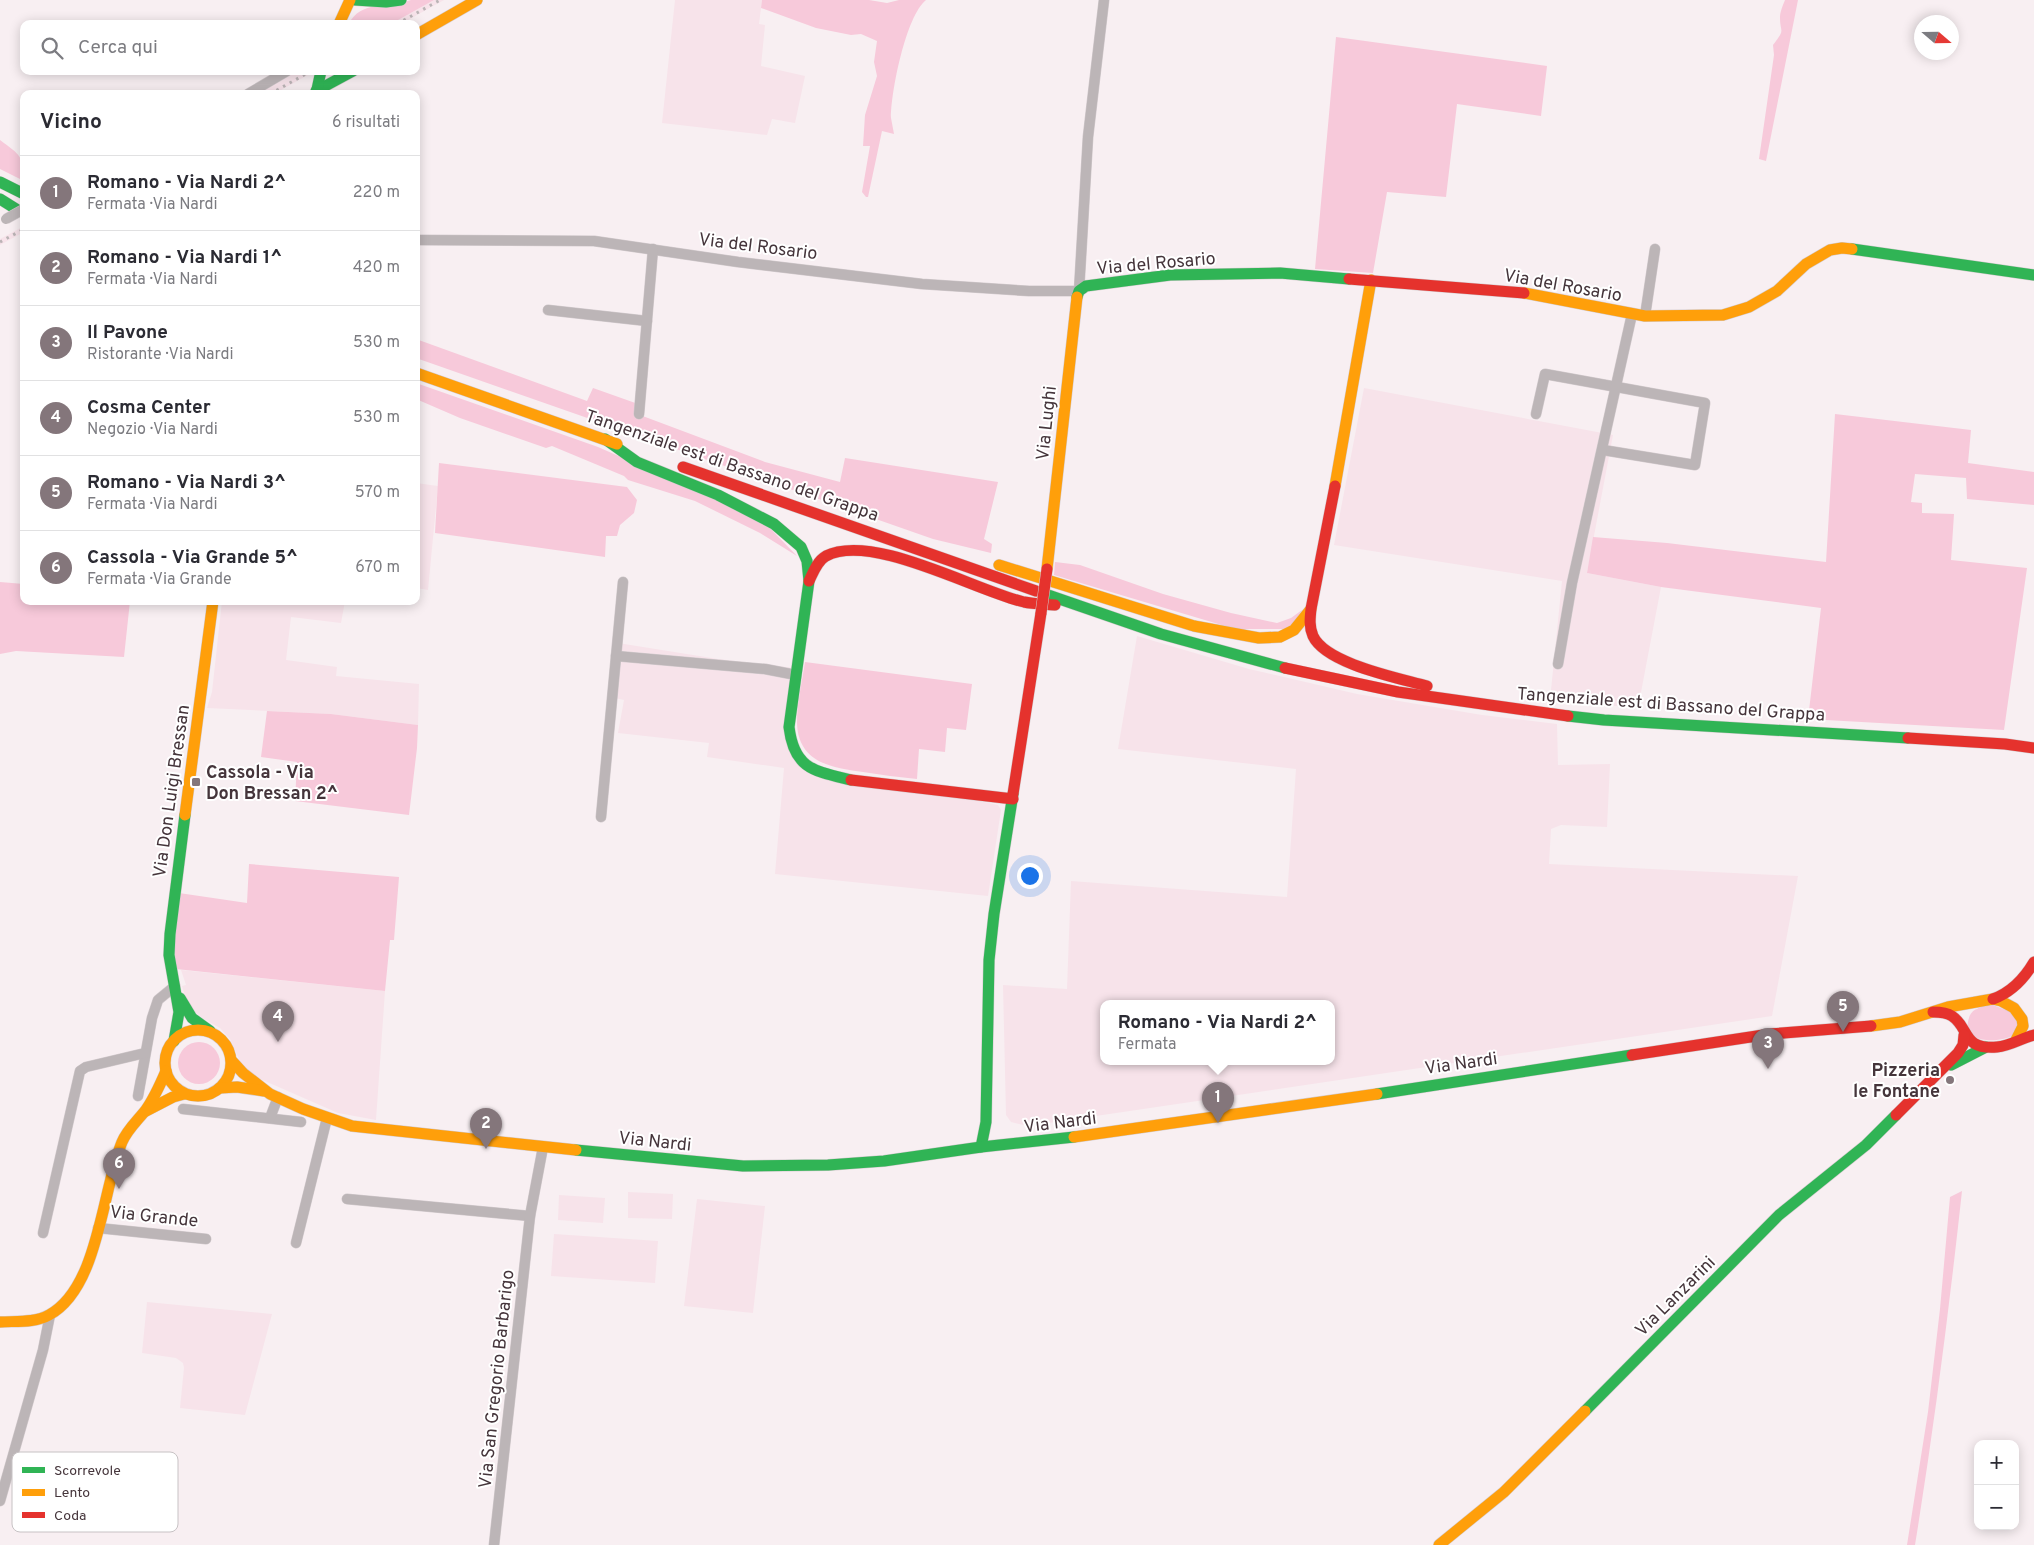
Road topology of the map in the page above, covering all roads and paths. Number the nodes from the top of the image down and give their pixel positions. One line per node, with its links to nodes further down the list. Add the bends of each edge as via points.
1 (350, 0): 6 (main road)
2 (356, 0): 3 (main road)
3 (401, 0)
4 (478, 0): 7 (main road)
5 (1104, 0): 26 (street, Via Lughi, via 1088,137)
6 (341, 20)
7 (420, 33)
8 (280, 75): 12 (street)
9 (321, 75): 13 (main road)
10 (347, 75): 14 (main road)
11 (350, 75): 15 (main road)
12 (255, 90)
13 (317, 90)
14 (320, 90)
15 (337, 90)
16 (0, 182): 17 (main road)
17 (20, 192)
18 (0, 200): 19 (main road)
19 (20, 209): 20 (street, bridge)
20 (3, 220)
21 (420, 240): 22 (street, Via del Rosario, via 594,241)
22 (653, 249): 26 (street, Via del Rosario, via 922,284); 30 (street)
23 (1655, 249): 29 (street)
24 (2034, 275): 29 (main road, Via del Rosario, via 1842,248 1830,250 1806,264 1777,291 1749,307 1723,315)
25 (1371, 280): 26 (main road, Via del Rosario, via 1280,273 1170,275 1086,286); 28 (main road, Via del Rosario, via 1533,294); 44 (main road, via 1347,426)
26 (1079, 291): 52 (main road, Via Lughi, bridge, via 1075,301 1047,569)
27 (548, 310): 30 (street)
28 (1632, 314): 29 (main road, Via del Rosario); 32 (street, Via del Rosario)
29 (1645, 316)
30 (647, 321): 33 (street)
31 (420, 374): 35 (main road, Tangenziale est di Bassano del Grappa)
32 (1617, 387): 34 (street, via 1545,374); 36 (street, Via del Rosario); 36 (street, via 1705,403 1695,465)
33 (639, 414)
34 (1536, 414)
35 (605, 439): 37 (main road, Tangenziale est di Bassano del Grappa); 38 (main road, via 637,462 718,495 774,524 801,548 807,561)
36 (1603, 450): 46 (street, Via del Rosario, via 1572,583)
37 (921, 551): 40 (main road, Tangenziale est di Bassano del Grappa); 44 (main road, via 988,562 1194,626 1259,638 1280,637 1294,630)
38 (809, 581): 43 (main road, via 826,556 862,550 1024,602); 47 (main road)
39 (623, 582): 45 (street)
40 (1036, 591)
41 (1048, 595): 43 (main road, Tangenziale est di Bassano del Grappa)
42 (213, 605): 56 (main road, Via Don Luigi Bressan, via 170,934 169,956)
43 (1083, 608): 48 (main road, Tangenziale est di Bassano del Grappa, via 1178,640 1277,666)
44 (1310, 609): 48 (main road, via 1310,628 1316,640 1342,659)
45 (616, 656): 47 (street, via 765,669); 53 (street)
46 (1558, 664)
47 (796, 675): 52 (main road, via 789,727 792,746 803,764 823,773 861,782)
48 (1475, 704): 50 (main road, Tangenziale est di Bassano del Grappa, via 1604,720)
49 (2034, 743): 50 (main road, Tangenziale est di Bassano del Grappa)
50 (2005, 744): 51 (main road, Tangenziale est di Bassano del Grappa)
51 (2034, 748)
52 (1013, 799): 81 (main road, Via Lughi, via 989,960)
53 (601, 817)
54 (2034, 962): 55 (main road)
55 (2026, 975): 57 (main road, Via Nardi, via 2013,990); 60 (main road, via 2018,997)
56 (175, 986): 63 (main road, Via Don Luigi Bressan, via 182,1005 192,1018); 66 (main road, Via Don Luigi Bressan, via 179,1012); 68 (street, via 158,1000)
57 (1993, 999): 58 (main road, Via Nardi); 60 (main road, via 2008,1003)
58 (1973, 1004): 59 (main road, Via Nardi); 62 (main road, via 1962,1020)
59 (1930, 1012): 62 (main road, Via Nardi, via 1944,1012 1956,1018); 84 (main road, Via Nardi, via 1895,1023 1770,1034 1194,1121)
60 (2021, 1015): 61 (main road); 65 (main road, via 2022,1031)
61 (2034, 1025)
62 (1964, 1032): 67 (main road, Via Nardi, via 1970,1041); 71 (main road, Via Lanzarini, via 1963,1045)
63 (213, 1033): 66 (main road, via 194,1030); 69 (main road, via 223,1041)
64 (2034, 1035): 65 (main road)
65 (2016, 1040): 67 (main road, via 2004,1046)
66 (174, 1041): 70 (main road, Via Grande, via 166,1055)
67 (1986, 1047): 71 (main road, Via Lanzarini)
68 (145, 1053): 75 (street); 88 (street, via 80,1071)
69 (232, 1061): 72 (main road, via 228,1079); 74 (main road, Via Nardi, via 239,1071)
70 (166, 1071): 73 (main road, via 170,1081); 77 (main road, Via Grande)
71 (1938, 1074): 97 (main road, Via Lanzarini, via 1866,1145 1779,1215 1511,1485)
72 (220, 1088): 73 (main road, Via Grande, via 202,1096); 74 (main road, Via Nardi, via 237,1087)
73 (184, 1094): 77 (main road, Via Grande)
74 (273, 1095): 78 (street); 79 (main road, Via Nardi)
75 (138, 1096)
76 (184, 1110): 78 (street)
77 (145, 1111): 87 (main road, Via Grande, via 122,1142)
78 (270, 1118): 80 (street)
79 (327, 1118): 82 (main road, Via Nardi, via 356,1126); 90 (street)
80 (301, 1122)
81 (986, 1122): 83 (main road); 84 (main road)
82 (544, 1147): 83 (main road, Via Nardi, via 734,1165 792,1166 884,1160); 86 (street, Via San Gregorio Barbarigo)
83 (981, 1147): 84 (main road, Via Nardi)
84 (996, 1147)
85 (347, 1199): 86 (street)
86 (530, 1216): 96 (street, Via San Gregorio Barbarigo)
87 (98, 1228): 89 (street, Via Grande); 91 (main road, Via Grande, via 78,1286)
88 (43, 1233)
89 (206, 1239)
90 (296, 1243)
91 (50, 1315): 92 (main road); 93 (street)
92 (0, 1322)
93 (14, 1452)
94 (12, 1459): 95 (street)
95 (0, 1501)
96 (494, 1545)
97 (1439, 1545)

